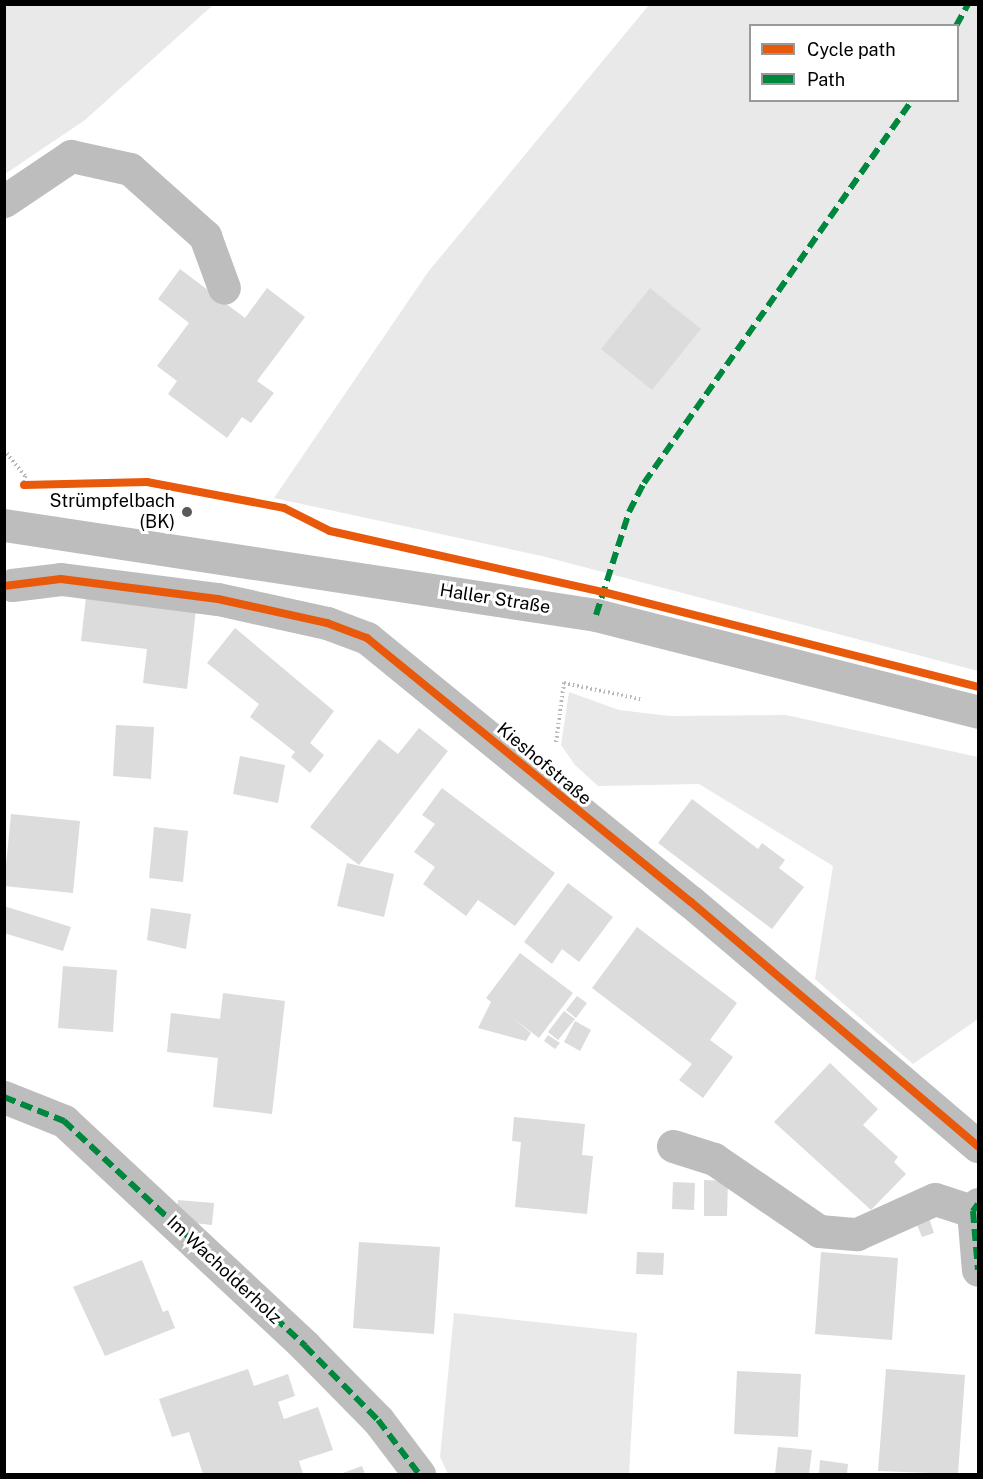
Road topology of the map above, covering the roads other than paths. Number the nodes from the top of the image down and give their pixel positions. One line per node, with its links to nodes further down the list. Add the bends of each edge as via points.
1 (4, 201): 2 (street, via 71,156 130,169 205,236)
2 (224, 288)
3 (4, 525): 5 (street, Haller Straße, via 596,615)
4 (12, 585): 8 (street, Kieshofstraße, via 61,579 218,599 327,623 367,638 691,902)
5 (978, 712)
6 (4, 1097): 11 (street, Im Wacholderholz, via 64,1121 305,1346 378,1420)
7 (674, 1146): 9 (street, via 714,1160 819,1230 857,1234 935,1199)
8 (978, 1146)
9 (976, 1208): 10 (street)
10 (978, 1270)
11 (419, 1474)

